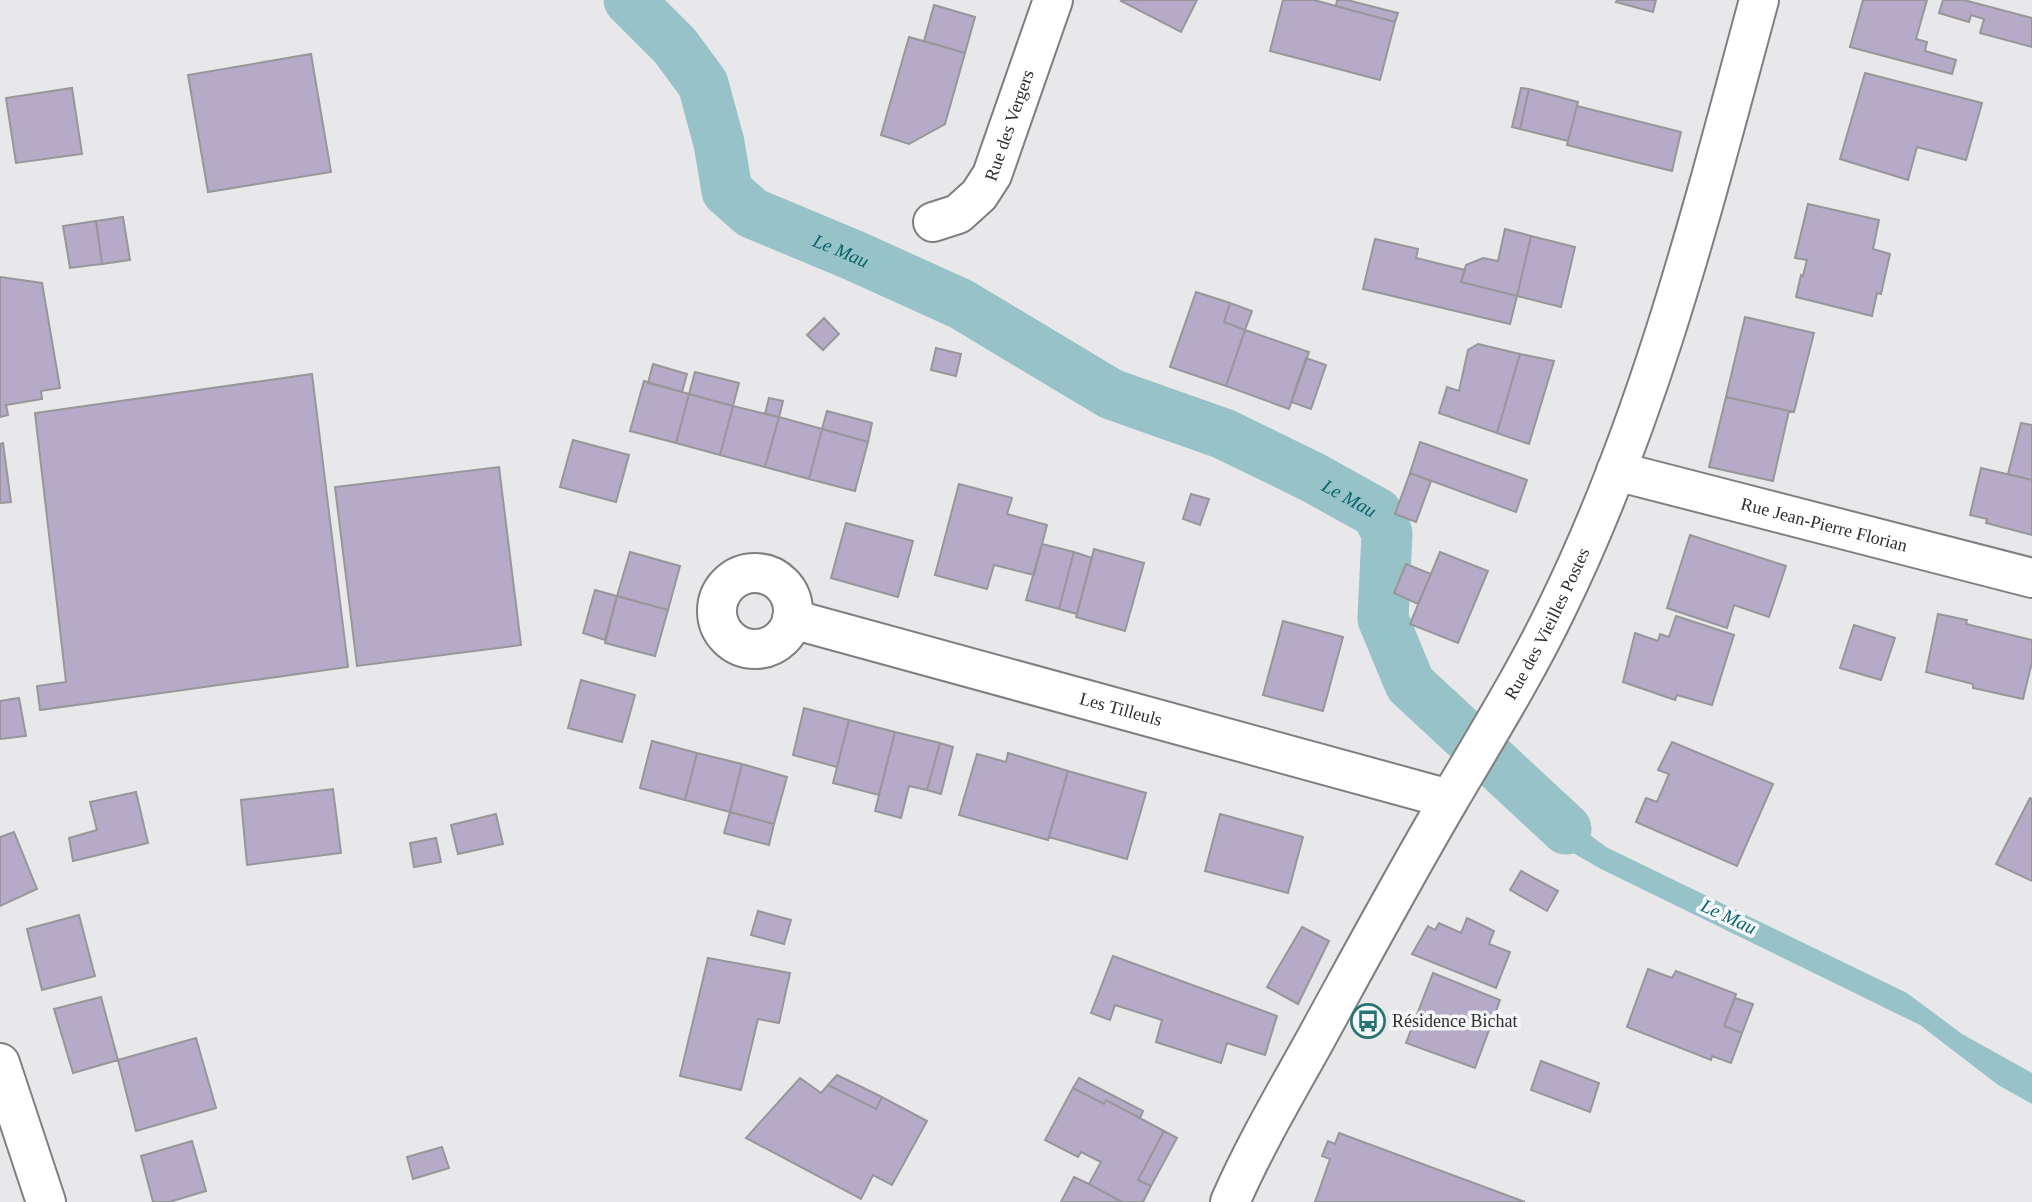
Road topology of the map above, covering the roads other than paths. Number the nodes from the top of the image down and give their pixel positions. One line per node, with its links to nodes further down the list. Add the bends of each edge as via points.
1 (1053, 0): 3 (street, Rue des Vergers, via 992,174 979,195 958,214)
2 (1759, 0): 4 (street, Rue des Vieilles Postes, via 1689,260)
3 (933, 222)
4 (1615, 471): 5 (street, Rue Jean-Pierre Florian); 7 (street, Rue des Vieilles Postes, via 1555,613 1493,729)
5 (2032, 578)
6 (792, 619): 7 (street, Les Tilleuls)
7 (1449, 799): 10 (street, Rue des Vieilles Postes, via 1253,1152)
8 (0, 1063): 9 (street)
9 (46, 1202)
10 (1230, 1202)

